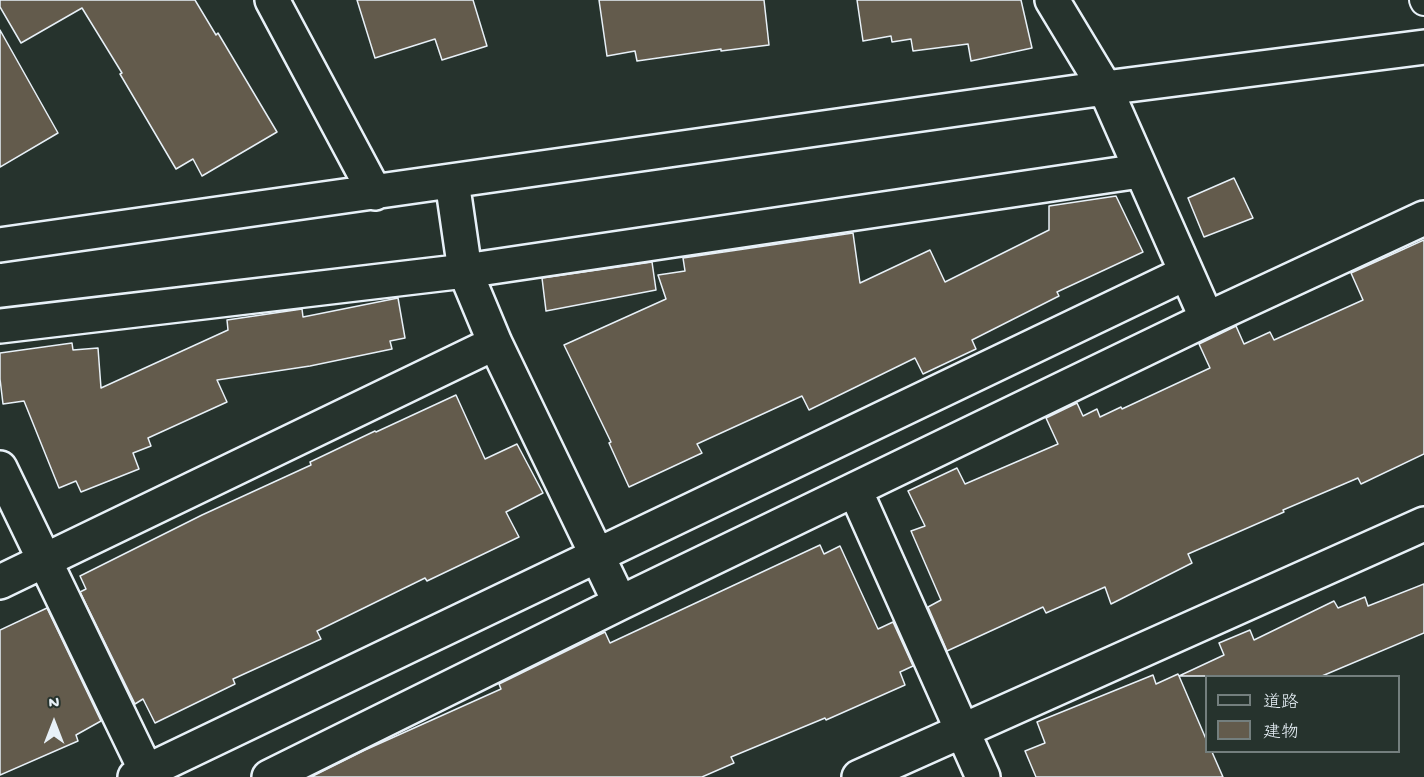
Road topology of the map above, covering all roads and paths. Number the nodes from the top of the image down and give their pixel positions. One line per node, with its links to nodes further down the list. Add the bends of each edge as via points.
1 (1052, 0): 4 (street)
2 (282, 4): 7 (street)
3 (1424, 47): 4 (street)
4 (1105, 88): 5 (street); 6 (street)
5 (1140, 171): 10 (street); 11 (street)
6 (452, 181): 7 (street); 10 (street)
7 (375, 193): 9 (street)
8 (1424, 218): 12 (street)
9 (0, 245)
10 (465, 271): 13 (street); 14 (street)
11 (1186, 273): 12 (street); 18 (street)
12 (1207, 319): 16 (street)
13 (0, 326)
14 (495, 344): 18 (street); 19 (street)
15 (0, 468): 19 (street)
16 (855, 490): 21 (street); 22 (street)
17 (1424, 524): 22 (street)
18 (597, 555): 21 (street); 23 (street)
19 (44, 561): 20 (street); 23 (street)
20 (0, 582)
21 (620, 603): 24 (street)
22 (962, 731): 25 (street); 26 (street)
23 (144, 775)
24 (275, 776)
25 (859, 777)
26 (983, 777)

